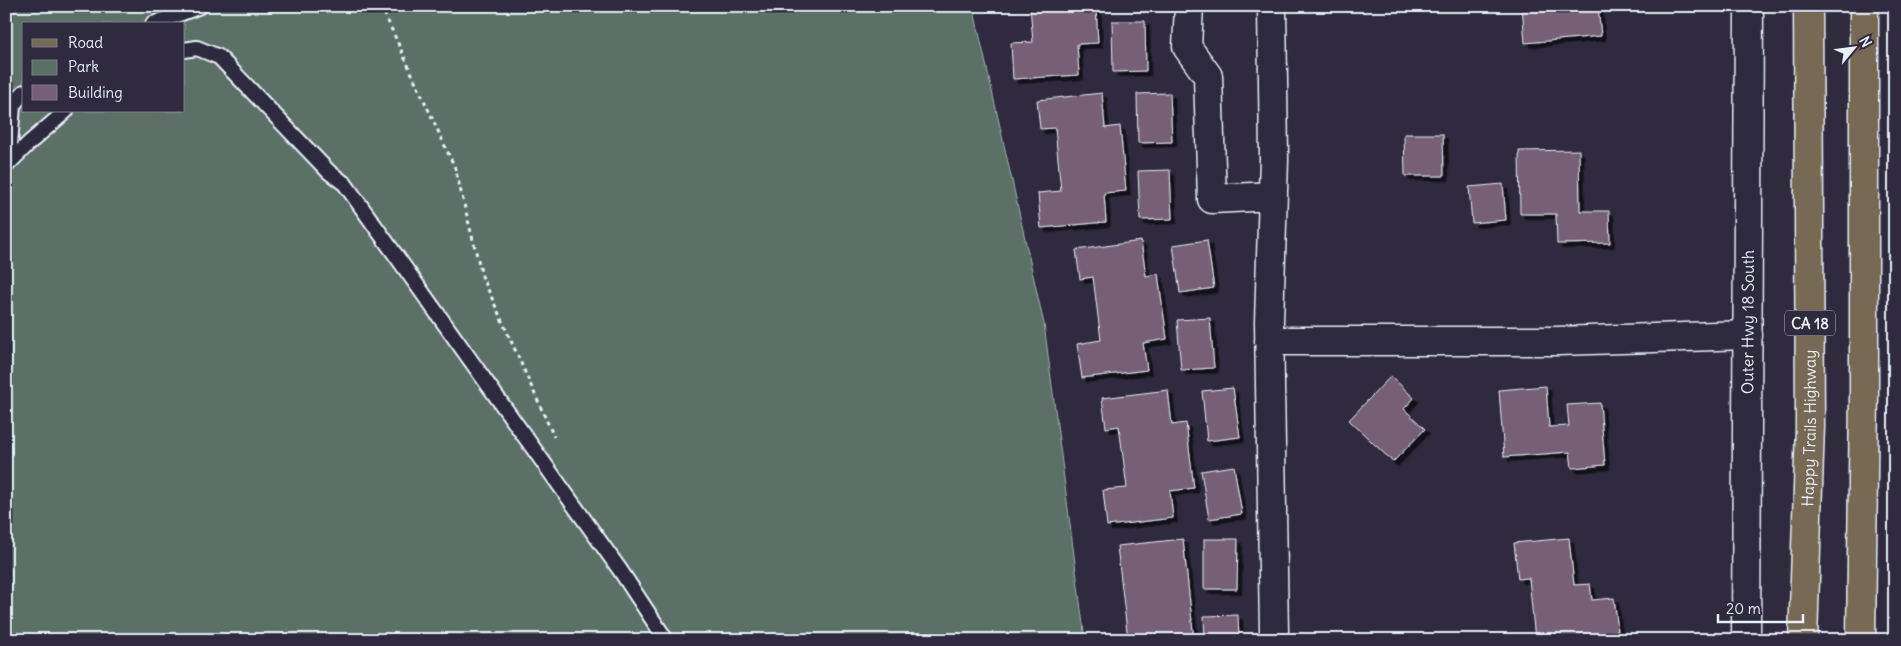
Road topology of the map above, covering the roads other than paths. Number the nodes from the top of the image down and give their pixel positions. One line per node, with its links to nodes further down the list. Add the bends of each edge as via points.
1 (200, 6): 7 (lane)
2 (1189, 6): 12 (street, via 1187,47 1208,76 1212,199)
3 (1272, 6): 12 (street)
4 (1749, 6): 13 (street, Outer Hwy 18 South)
5 (1808, 6): 18 (main road, Happy Trails Highway / CA 18, via 1810,426)
6 (1864, 6): 19 (main road)
7 (158, 22)
8 (185, 50): 16 (lane, via 197,48 219,57 329,172 345,184 620,570)
9 (22, 94): 11 (lane, via 13,105)
10 (65, 112): 11 (lane)
11 (6, 166)
12 (1273, 196): 14 (street)
13 (1748, 335): 14 (street, via 1558,341); 17 (street, Outer Hwy 18 South)
14 (1269, 341): 15 (street)
15 (1274, 633)
16 (666, 640)
17 (1746, 640)
18 (1803, 640)
19 (1861, 640)

